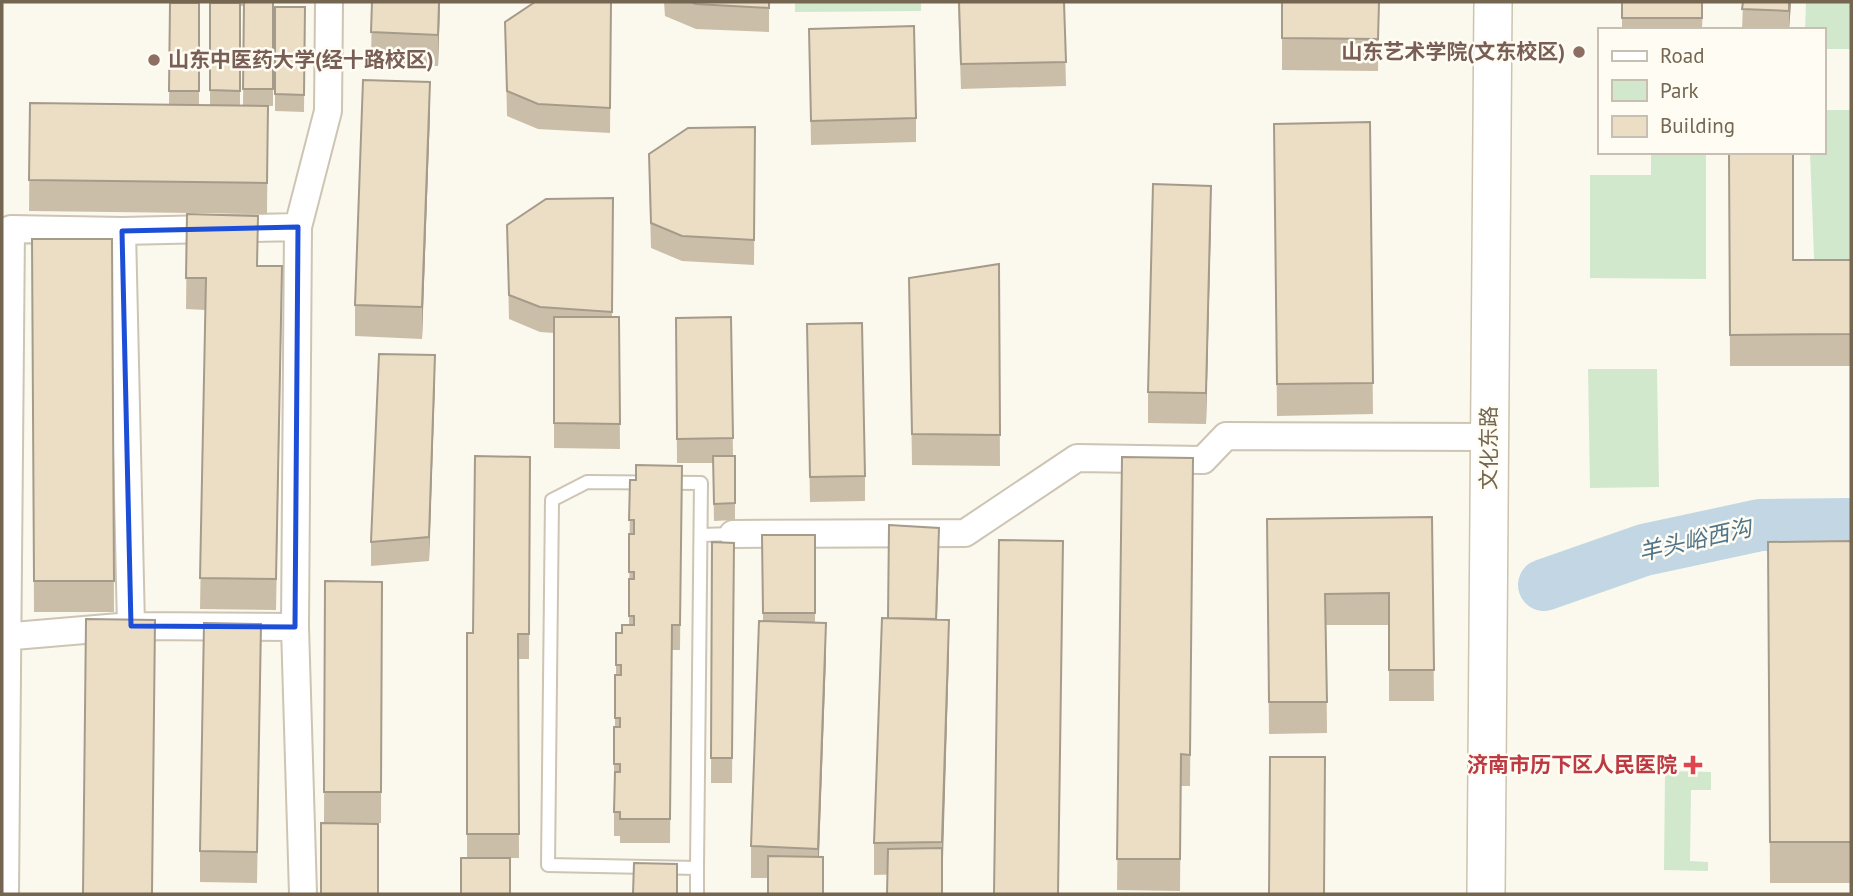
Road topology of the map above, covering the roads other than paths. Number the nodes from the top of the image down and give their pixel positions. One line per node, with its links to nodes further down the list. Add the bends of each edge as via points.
1 (329, 2): 3 (street, via 328,111)
2 (1493, 2): 5 (main road, 文化东路)
3 (298, 227): 4 (street); 9 (street)
4 (122, 231): 8 (street); 10 (street, via 11,229)
5 (1490, 437): 7 (street, via 1226,436 1203,460 1077,457 965,533); 12 (main road, 文化东路)
6 (702, 534): 7 (lane); 11 (lane); 11 (lane, via 701,482 587,482 552,500 548,864)
7 (733, 534)
8 (131, 626): 9 (street); 10 (street)
9 (295, 627): 14 (street)
10 (5, 637): 13 (street)
11 (697, 868): 15 (lane)
12 (1483, 893)
13 (5, 894)
14 (303, 894)
15 (697, 894)

